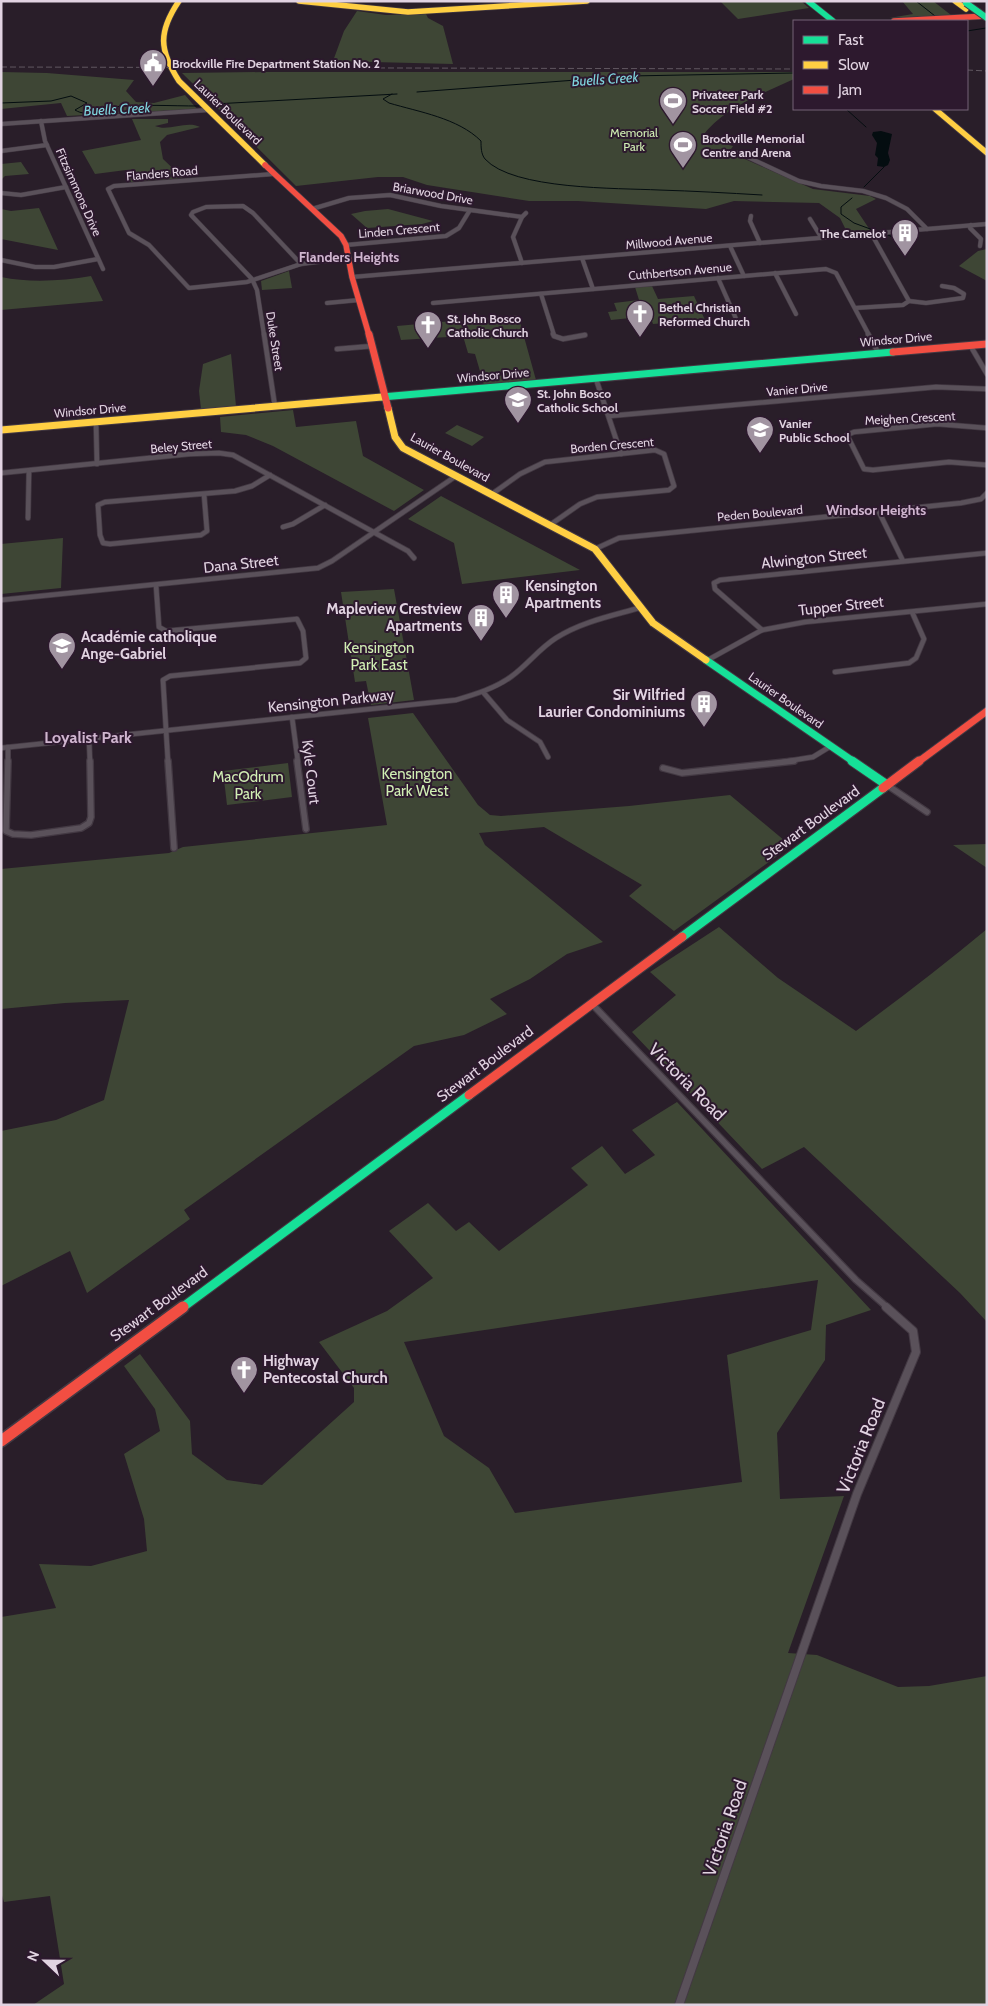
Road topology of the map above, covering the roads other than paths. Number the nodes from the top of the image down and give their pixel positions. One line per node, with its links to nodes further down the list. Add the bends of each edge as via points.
1 (179, 1): 10 (main road, Laurier Boulevard, via 162,31 164,54 168,68)
2 (299, 1): 3 (main road, via 408,12)
3 (587, 1)
4 (808, 1): 7 (main road)
5 (962, 4): 6 (main road, bridge); 9 (main road)
6 (987, 17): 8 (main road)
7 (832, 20)
8 (917, 20)
9 (987, 23)
10 (208, 110): 12 (street); 18 (main road, Laurier Boulevard)
11 (935, 110): 17 (main road)
12 (41, 121): 13 (street); 14 (street, Fitzsimmons Drive)
13 (1, 124)
14 (47, 145): 15 (street); 19 (street, Fitzsimmons Drive)
15 (1, 150)
16 (704, 151): 29 (street, via 739,153 805,183 864,191 886,198 908,209)
17 (987, 153)
18 (273, 174): 21 (main road, Laurier Boulevard); 47 (street, Flanders Road, via 108,189 129,233 149,245 189,288)
19 (66, 187): 20 (street, via 21,195); 36 (street, Fitzsimmons Drive)
20 (1, 193)
21 (312, 209): 22 (street, Briarwood Drive, via 349,198 380,195); 33 (main road, Laurier Boulevard, via 341,236)
22 (470, 210): 25 (street, Briarwood Drive); 33 (street, Linden Crescent, via 459,228 446,236)
23 (526, 213): 25 (street)
24 (751, 216): 32 (street, via 750,221)
25 (522, 217): 40 (street, via 513,238)
26 (810, 219): 31 (street)
27 (987, 224): 28 (street, Millwood Avenue)
28 (971, 225): 29 (street, Millwood Avenue); 35 (street, via 980,239)
29 (927, 229): 30 (street, Millwood Avenue)
30 (871, 233): 31 (street, Millwood Avenue); 52 (street)
31 (821, 237): 32 (street, Millwood Avenue)
32 (760, 243): 34 (street, Millwood Avenue)
33 (346, 245): 37 (main road, Laurier Boulevard)
34 (730, 246): 38 (street, Millwood Avenue); 44 (street)
35 (980, 246)
36 (98, 258): 39 (street, via 54,267); 42 (street, Fitzsimmons Drive)
37 (349, 258): 41 (street, Flanders Road); 45 (main road, Laurier Boulevard)
38 (582, 258): 40 (street, Millwood Avenue); 49 (street)
39 (1, 260)
40 (522, 263): 45 (street, Millwood Avenue)
41 (301, 264): 47 (street, Flanders Road); 47 (street, via 243,206 206,207 193,212 194,219)
42 (103, 269)
43 (775, 273): 44 (street, Cuthbertson Avenue); 55 (street, Cuthbertson Avenue, via 832,270); 56 (street)
44 (744, 276): 46 (street, Cuthbertson Avenue)
45 (352, 277): 51 (main road, Laurier Boulevard)
46 (718, 278): 49 (street, Cuthbertson Avenue); 57 (street)
47 (252, 280): 68 (street, Duke Street, via 257,290)
48 (942, 286): 52 (street, via 964,294 963,298 926,303)
49 (594, 289): 50 (street, Cuthbertson Avenue)
50 (541, 294): 54 (street, Cuthbertson Avenue); 58 (street, via 554,336 563,339)
51 (359, 300): 53 (street); 61 (main road, Laurier Boulevard)
52 (909, 301): 55 (street, via 903,305)
53 (328, 303)
54 (433, 303)
55 (855, 308): 63 (street, Cuthbertson Avenue)
56 (796, 314)
57 (737, 320)
58 (584, 335)
59 (987, 344): 60 (main road, Windsor Drive)
60 (970, 345): 63 (main road, Windsor Drive); 64 (street)
61 (373, 346): 62 (street); 67 (main road, Laurier Boulevard)
62 (337, 349)
63 (879, 354): 65 (main road, Windsor Drive)
64 (987, 374)
65 (596, 379): 67 (main road, Windsor Drive); 69 (street)
66 (987, 389): 69 (street, Vanier Drive, via 936,387)
67 (386, 398): 68 (main road, Windsor Drive); 79 (main road, Laurier Boulevard, via 395,438 403,448)
68 (275, 407): 70 (main road, Windsor Drive)
69 (610, 416): 73 (street)
70 (96, 422): 72 (main road, Windsor Drive); 74 (street)
71 (987, 428): 75 (street, Meighen Crescent, via 937,424 847,435 864,469 949,462)
72 (1, 430)
73 (622, 454): 82 (street, Borden Crescent, via 545,462 520,474); 86 (street, Borden Crescent, via 661,452 674,486 669,490 597,497)
74 (97, 464): 76 (street, Beley Street); 78 (street, Beley Street, via 219,453 233,455)
75 (987, 465)
76 (29, 471): 77 (street, Beley Street); 85 (street)
77 (1, 473)
78 (270, 475): 81 (street, via 252,486 235,491); 83 (street, Beley Street)
79 (456, 476): 82 (main road, Laurier Boulevard); 88 (street, Dana Street)
80 (987, 493): 84 (street, Peden Boulevard, via 981,499 961,503)
81 (204, 494): 81 (street, via 98,505 103,543 200,535 207,530)
82 (492, 494): 86 (main road, Laurier Boulevard)
83 (324, 505): 87 (street); 88 (street, Beley Street)
84 (879, 512): 89 (street, Peden Boulevard, via 647,534 619,538); 92 (street)
85 (28, 518)
86 (550, 524): 89 (main road, Laurier Boulevard)
87 (283, 527)
88 (374, 532): 91 (street, Beley Street, via 408,551); 93 (street, Dana Street, via 318,568)
89 (596, 550): 96 (main road, Laurier Boulevard, via 609,563)
90 (987, 553): 92 (street, Alwington Street)
91 (414, 558)
92 (903, 561): 98 (street, Alwington Street, via 714,583 715,589)
93 (156, 585): 94 (street, Dana Street); 104 (street, via 159,627 166,631 297,619 304,631 306,658 300,663 170,676 163,680)
94 (1, 600)
95 (987, 604): 97 (street, Tupper Street)
96 (639, 608): 99 (main road, Laurier Boulevard, via 653,623); 101 (street, Kensington Parkway, via 567,631 499,685)
97 (912, 612): 98 (street, Tupper Street, via 805,622); 100 (street, via 924,639 916,658 909,663)
98 (762, 630): 99 (street, Tupper Street)
99 (706, 661): 106 (main road, Laurier Boulevard)
100 (835, 672)
101 (483, 692): 103 (street, Kensington Parkway, via 456,700); 109 (street, via 507,720 540,742)
102 (987, 711): 111 (main road, Stewart Boulevard)
103 (292, 717): 104 (street, Kensington Parkway); 113 (street, Kyle Court)
104 (167, 730): 105 (street, Kensington Parkway); 114 (street)
105 (89, 739): 107 (street, Kensington Parkway); 107 (street, via 89,823 82,828 22,834 6,831)
106 (831, 746): 110 (street, via 803,760 682,773); 111 (main road, Laurier Boulevard)
107 (8, 747): 108 (street, Kensington Parkway)
108 (1, 748)
109 (548, 757)
110 (663, 768)
111 (887, 785): 112 (street); 115 (main road, Stewart Boulevard)
112 (927, 812)
113 (306, 829)
114 (174, 848)
115 (592, 1004): 116 (main road, Stewart Boulevard); 117 (street, Victoria Road, via 856,1280 913,1331 916,1352 857,1494)
116 (1, 1441)
117 (679, 2005)

